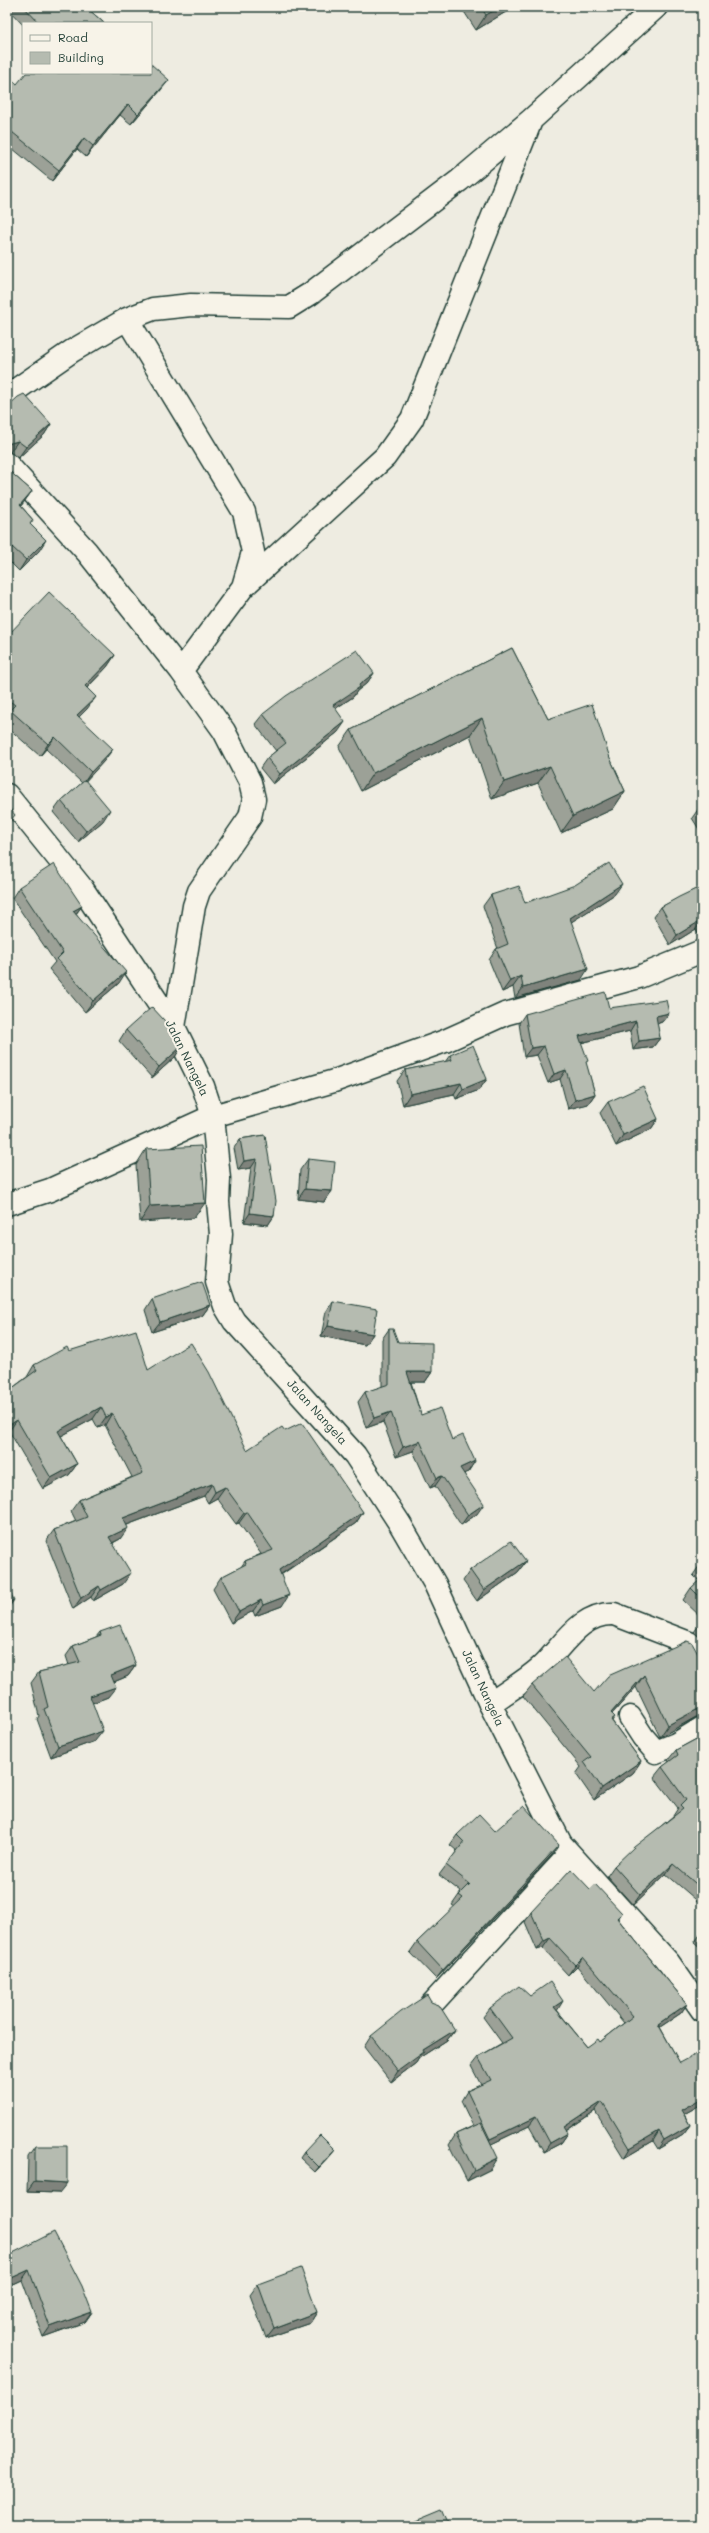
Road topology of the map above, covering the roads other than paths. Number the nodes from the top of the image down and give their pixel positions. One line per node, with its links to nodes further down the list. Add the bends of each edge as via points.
1 (656, 7): 2 (street)
2 (531, 120): 3 (street, via 430,204 289,307 191,306 153,309); 6 (street, via 412,419 385,457)
3 (127, 319): 4 (street, via 72,351); 6 (street, via 244,512 253,552)
4 (7, 396)
5 (7, 464): 7 (street, via 87,552)
6 (243, 587): 7 (street)
7 (181, 671): 10 (street, via 224,731 250,782 254,799 250,817 199,891 191,918)
8 (7, 795): 10 (street, Jalan Nangela, via 82,888)
9 (702, 951): 11 (street, via 639,976 505,1014 445,1041 334,1081)
10 (174, 1027): 11 (street, Jalan Nangela, via 203,1086)
11 (213, 1116): 12 (street, via 50,1190); 14 (street, Jalan Nangela, via 221,1234 217,1282 225,1306 234,1321 355,1455 435,1584)
12 (7, 1204)
13 (702, 1664): 14 (street, via 694,1647 689,1643 614,1614 607,1614 578,1627 536,1671)
14 (490, 1704): 17 (street, Jalan Nangela, via 547,1819)
15 (630, 1717): 16 (street, via 656,1752 676,1744)
16 (702, 1728)
17 (569, 1855): 18 (street); 19 (street, Jalan Nangela, via 669,1963)
18 (432, 2004)
19 (702, 2010)

